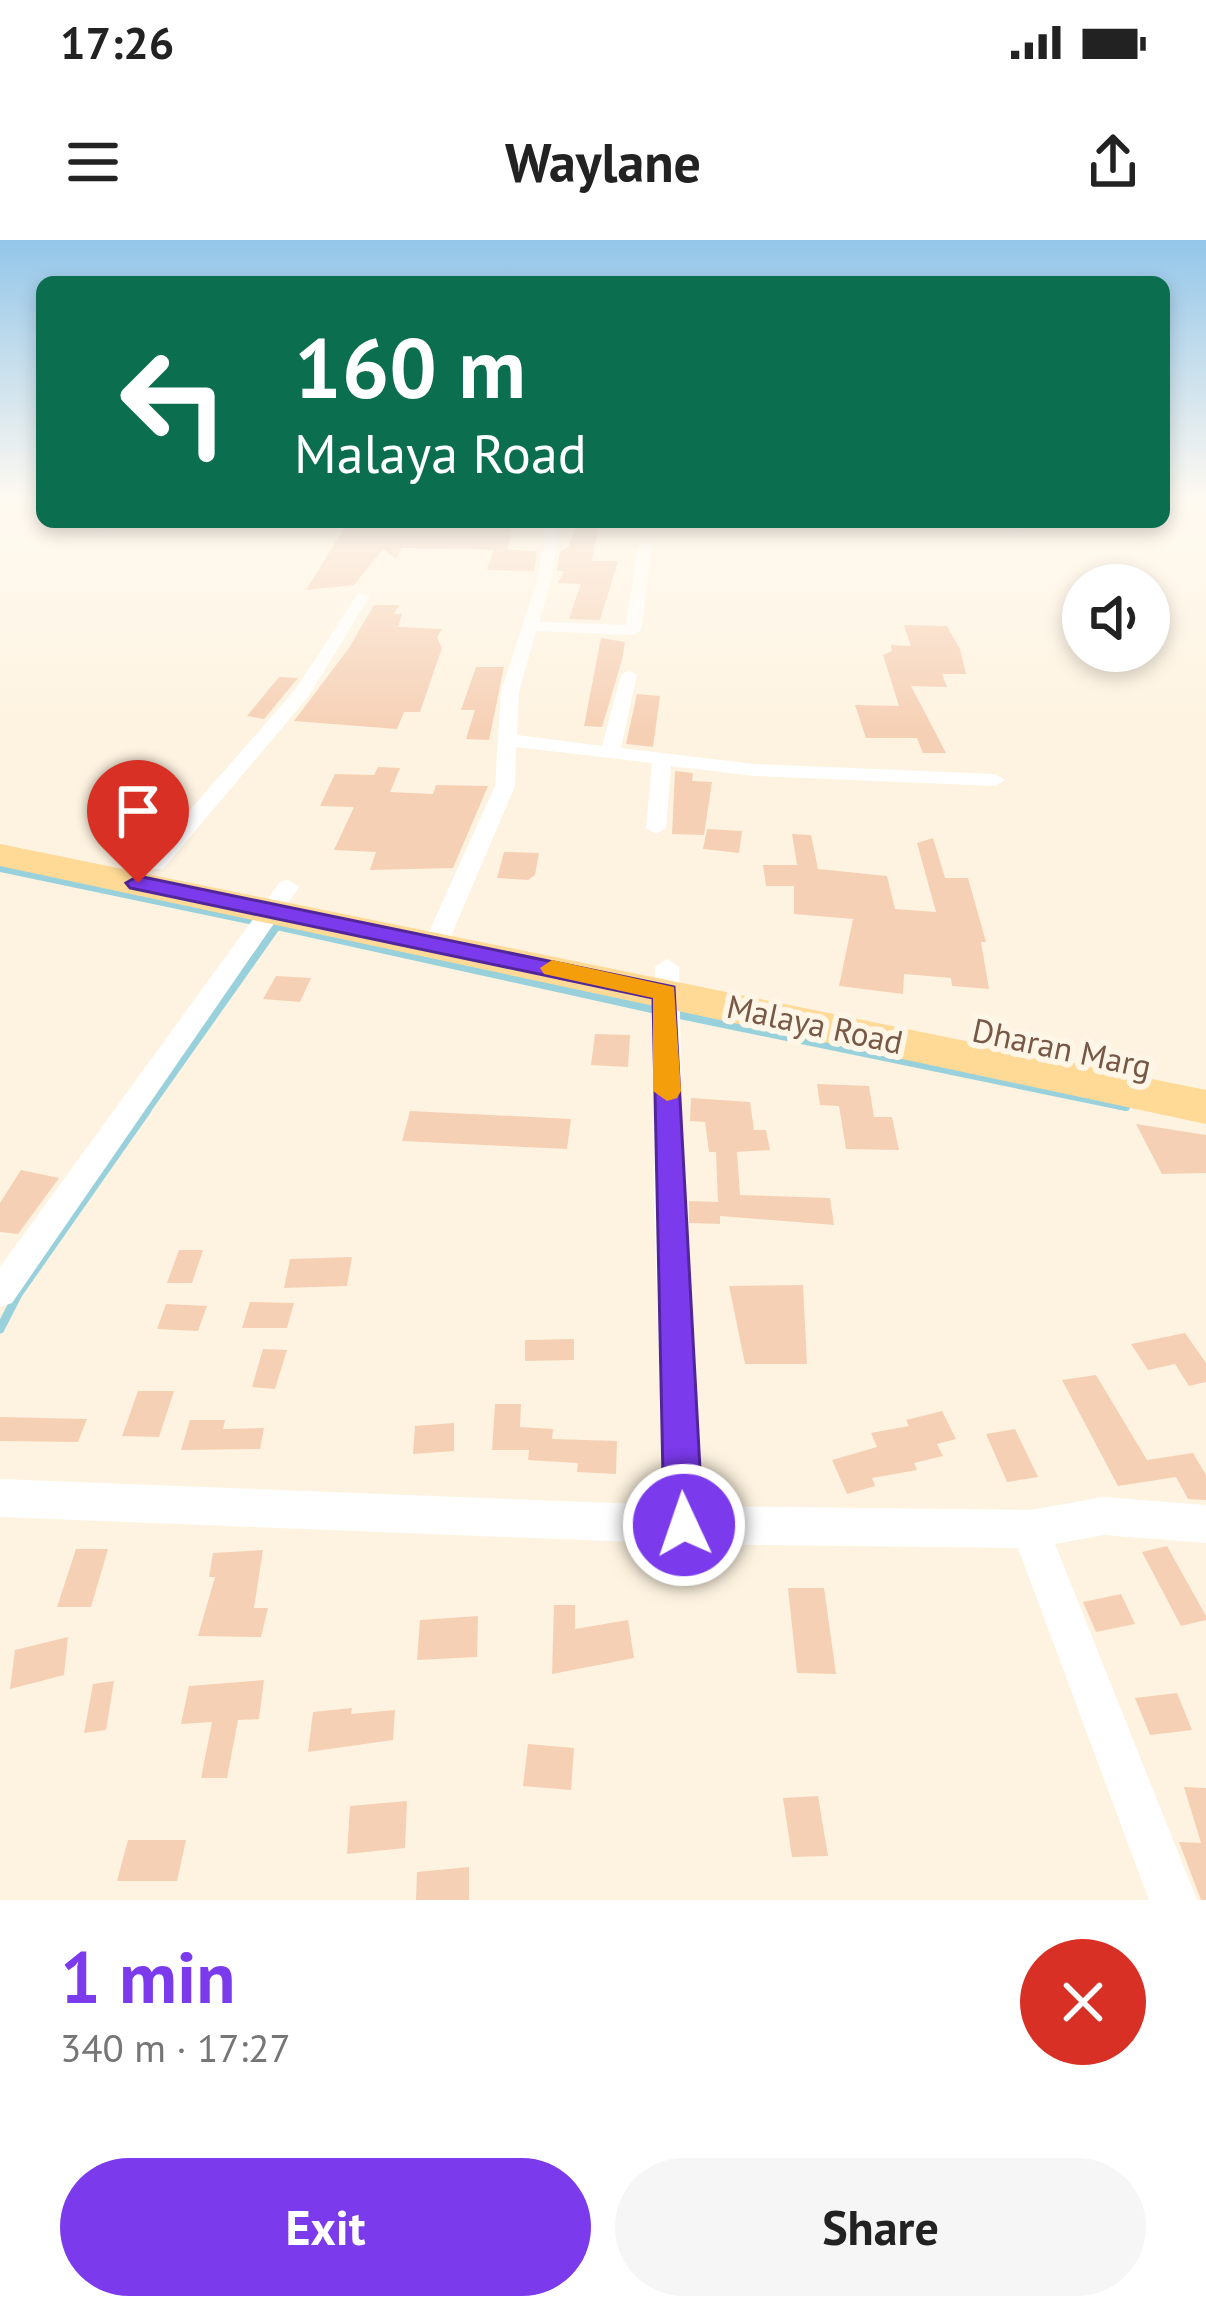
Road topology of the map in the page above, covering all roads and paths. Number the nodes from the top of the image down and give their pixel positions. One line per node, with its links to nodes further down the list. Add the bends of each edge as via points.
1 (545, 576): 4 (street)
2 (641, 576): 4 (street, via 633,631)
3 (363, 596): 13 (street, via 302,693)
4 (528, 626): 6 (street)
5 (629, 674): 7 (street)
6 (508, 740): 7 (street); 15 (street, via 505,786)
7 (610, 753): 8 (street)
8 (662, 760): 9 (street); 10 (street)
9 (994, 780)
10 (656, 829)
11 (0, 832): 13 (main road)
12 (0, 855): 14 (main road, Malaya Road)
13 (154, 864): 14 (main road)
14 (279, 898): 15 (main road, Malaya Road); 19 (street)
15 (442, 932): 16 (main road, Malaya Road)
16 (666, 980): 17 (main road, Dharan Marg); 18 (main road, Malaya Road); 22 (street)
17 (1206, 1078)
18 (1206, 1107)
19 (2, 1286)
20 (0, 1498): 22 (street)
21 (1206, 1524): 23 (street, via 1103,1516)
22 (684, 1525): 23 (street)
23 (1030, 1529): 24 (street)
24 (1173, 1900)

